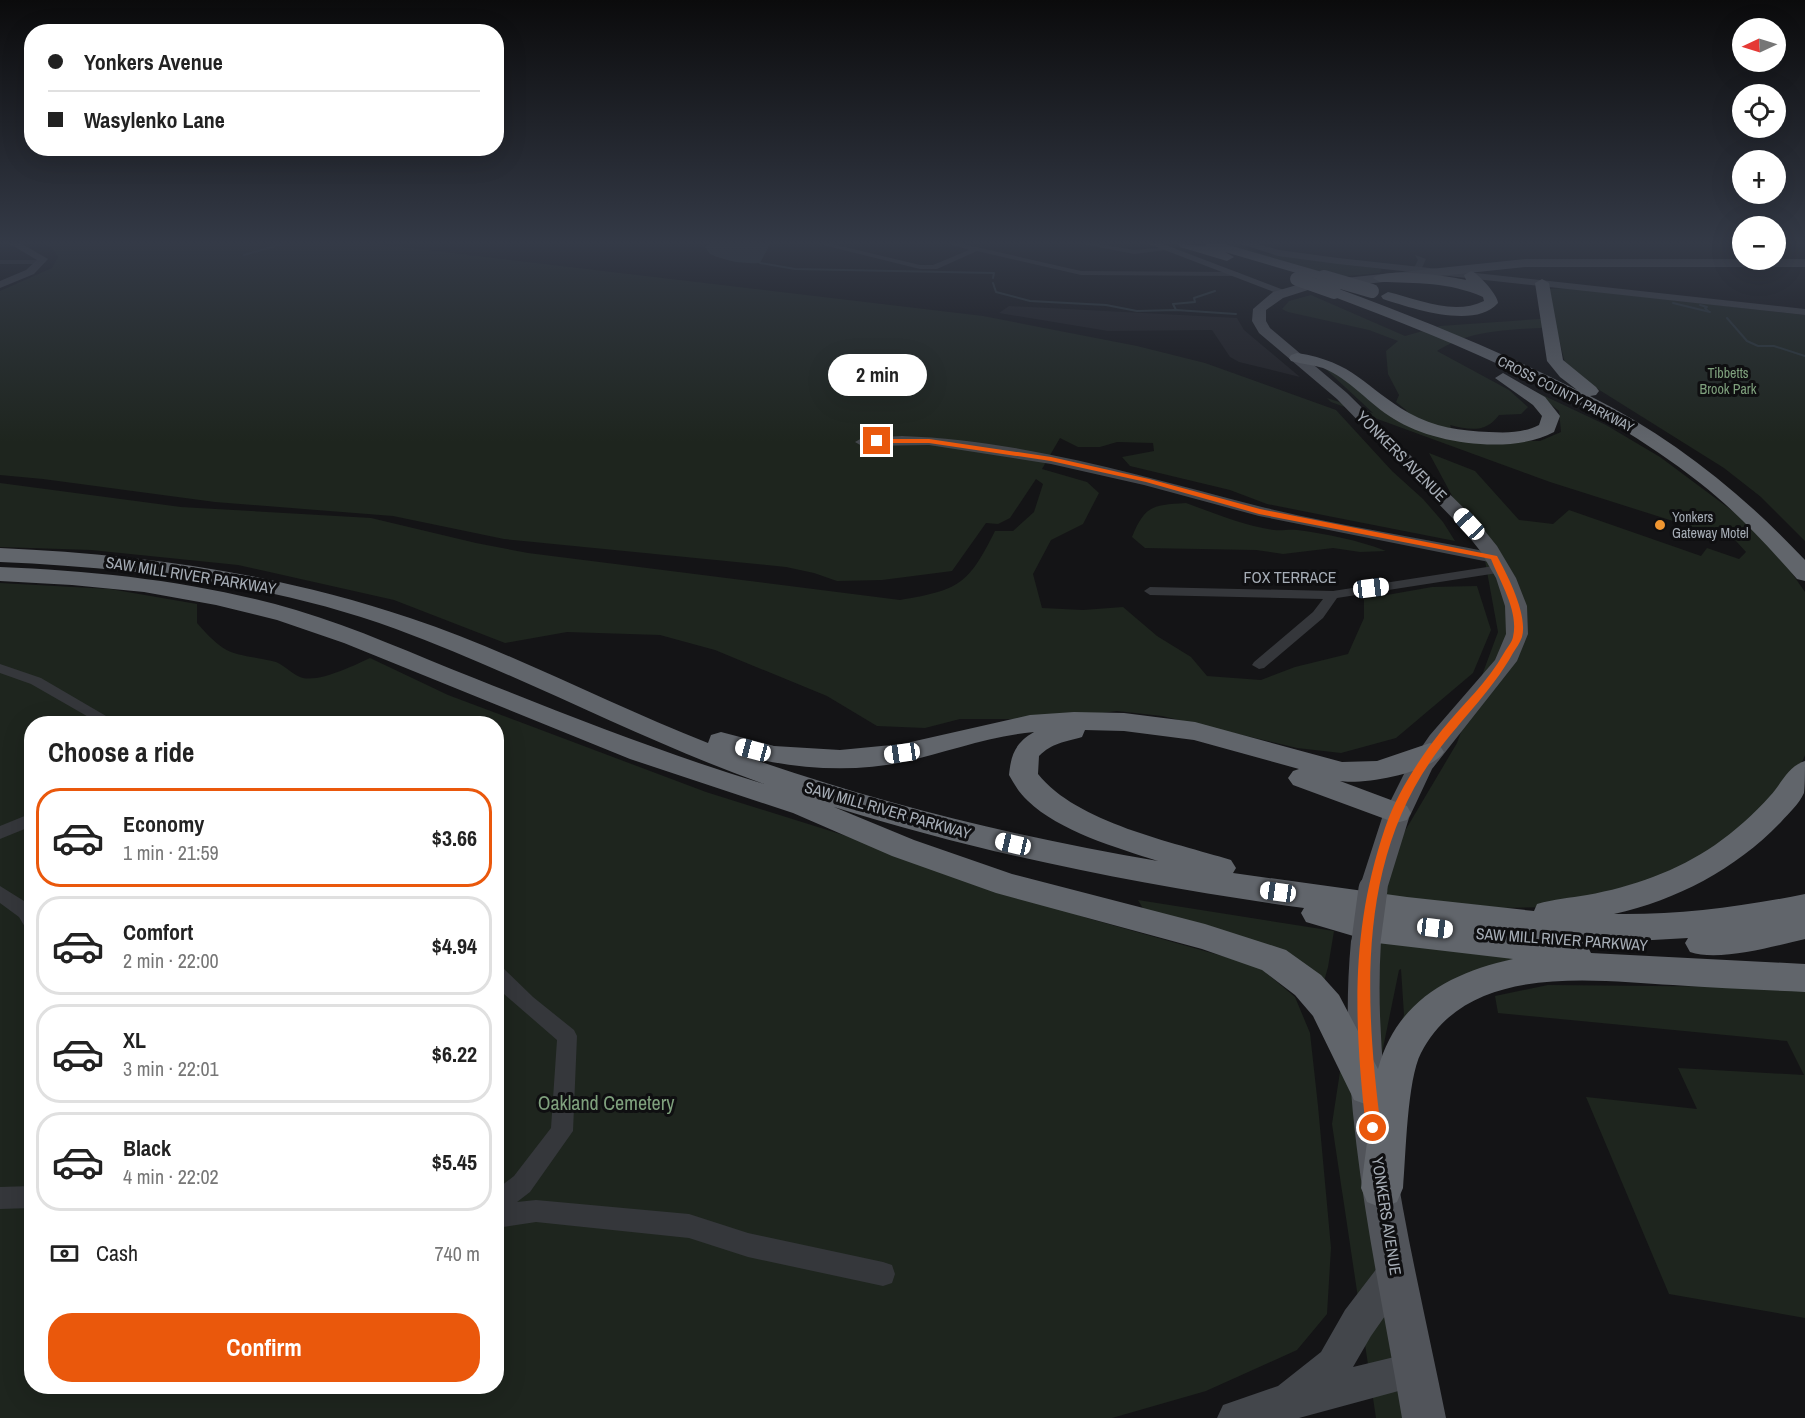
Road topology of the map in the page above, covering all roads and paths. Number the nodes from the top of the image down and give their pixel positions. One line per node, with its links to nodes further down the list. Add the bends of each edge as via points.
1 (1260, 310): 8 (main road, YONKERS AVENUE, via 1258,321)
2 (1371, 310): 8 (highway, via 1490,370 1545,406 1551,416 1550,424 1537,434 1516,438 1443,432 1399,414 1336,366)
3 (1382, 310): 14 (highway, CROSS COUNTY PARKWAY, via 1490,355 1624,423 1692,468 1741,507)
4 (1384, 310): 9 (highway, CROSS COUNTY PARKWAY, via 1489,348)
5 (1547, 310): 9 (highway, via 1555,361)
6 (1788, 310): 7 (street)
7 (1805, 312)
8 (1297, 357): 13 (main road, YONKERS AVENUE, via 1459,513)
9 (1612, 408): 11 (highway, CROSS COUNTY PARKWAY, via 1721,477)
10 (862, 442): 13 (street, via 929,441 1051,459 1259,511)
11 (1805, 549)
12 (0, 555): 20 (highway, SAW MILL RIVER PARKWAY, via 139,564 292,591 435,636)
13 (1497, 563): 17 (street, FOX TERRACE); 22 (main road, YONKERS AVENUE, via 1517,612 1517,637 1497,673)
14 (1805, 573)
15 (0, 574): 25 (highway, SAW MILL RIVER PARKWAY, via 154,587 288,616 658,758)
16 (1150, 591): 17 (street, FOX TERRACE)
17 (1333, 595): 18 (street, via 1318,615)
18 (1259, 665)
19 (0, 668): 21 (street, via 36,681)
20 (584, 701): 23 (highway, via 753,750 803,758 886,756 1010,727 1098,721 1195,731); 33 (highway, SAW MILL RIVER PARKWAY, via 732,762 922,822)
21 (98, 716)
22 (1430, 752): 23 (highway, via 1395,766 1363,772 1335,771); 26 (main road, YONKERS AVENUE)
23 (1302, 762): 26 (highway)
24 (1805, 771): 28 (highway)
25 (803, 806): 33 (highway, SAW MILL RIVER PARKWAY, via 934,841 1070,871); 40 (highway, via 903,848 1007,885 1274,960 1308,985 1326,1006)
26 (1399, 806): 33 (highway, via 1214,752 1089,731 1040,740 1025,755 1022,768 1029,787 1068,814 1169,854); 40 (main road, YONKERS AVENUE, bridge, via 1373,889 1366,941 1362,994)
27 (1805, 807): 28 (highway)
28 (1771, 815): 35 (highway, via 1716,860 1683,879 1642,895 1579,910)
29 (24, 822): 30 (street)
30 (0, 833)
31 (0, 893): 34 (street)
32 (1805, 906): 35 (highway, SAW MILL RIVER PARKWAY, via 1725,922 1659,928 1568,927)
33 (1329, 907): 35 (highway, SAW MILL RIVER PARKWAY); 36 (highway, SAW MILL RIVER PARKWAY, via 1536,940 1629,946 1730,941); 37 (highway, via 1377,930 1516,948)
34 (24, 910)
35 (1459, 917)
36 (1805, 926)
37 (1805, 965)
38 (1805, 978): 41 (highway, via 1556,967 1510,974 1468,987 1433,1009 1404,1047 1395,1080)
39 (504, 982): 44 (street, via 567,1036 562,1131 522,1184)
40 (1368, 1088): 41 (main road, YONKERS AVENUE)
41 (1382, 1188): 46 (main road, YONKERS AVENUE)
42 (24, 1197): 43 (street)
43 (0, 1198)
44 (504, 1199)
45 (504, 1216): 47 (street, via 536,1211 689,1226 748,1245)
46 (1396, 1270): 48 (main road, YONKERS AVENUE); 49 (street, via 1334,1365)
47 (883, 1274)
48 (1415, 1370): 49 (street); 51 (main road, YONKERS AVENUE)
49 (1284, 1403): 50 (street)
50 (1236, 1418)
51 (1424, 1418)

